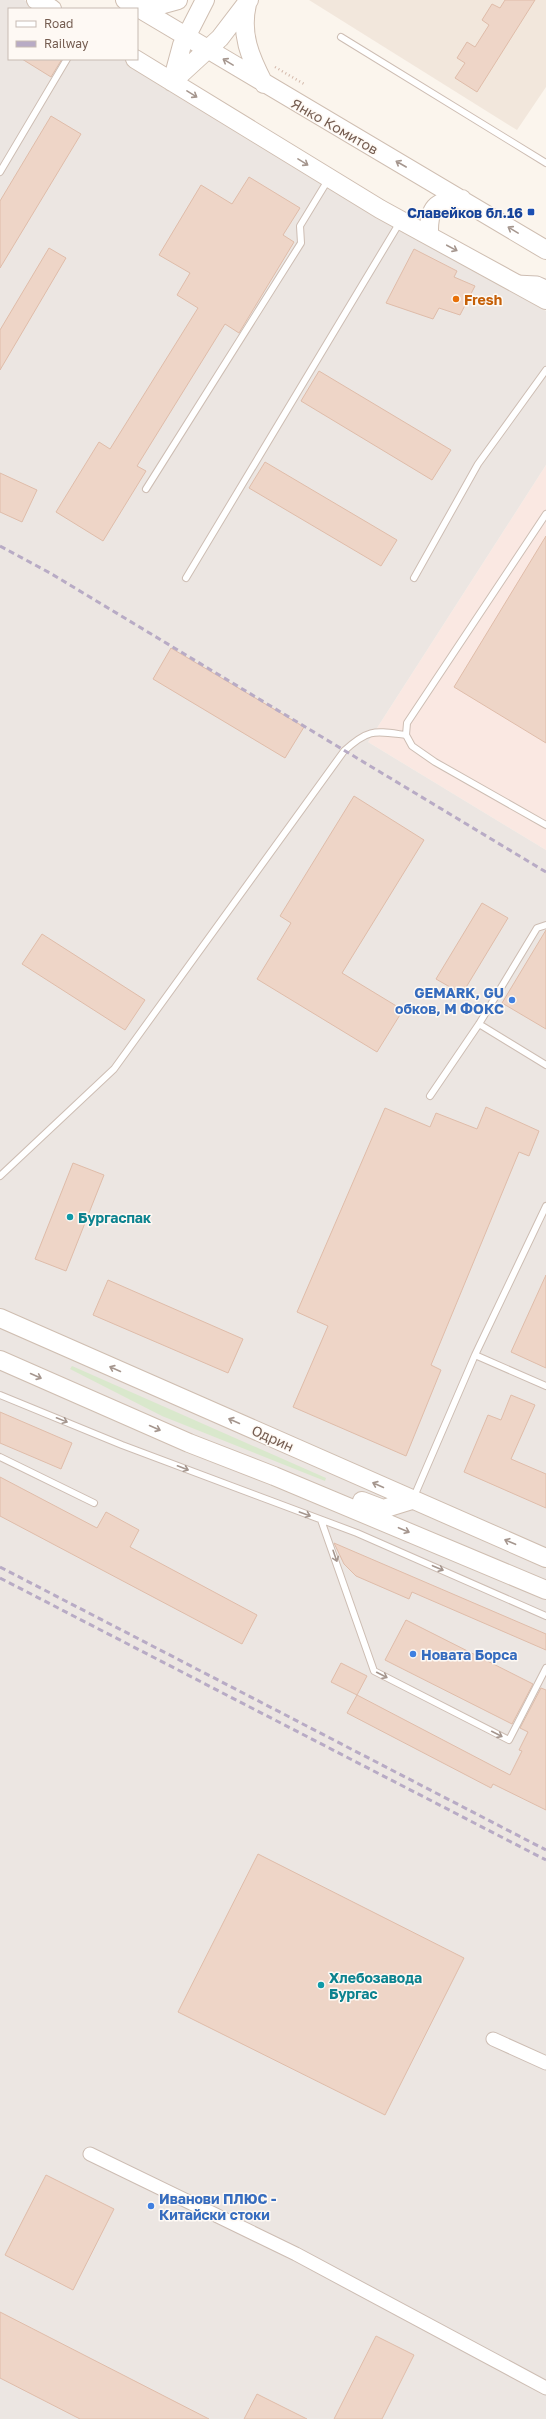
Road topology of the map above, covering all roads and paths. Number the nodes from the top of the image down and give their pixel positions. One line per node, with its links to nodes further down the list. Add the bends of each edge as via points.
1 (36, 0): 6 (main road)
2 (178, 0): 5 (main road, via 160,5)
3 (205, 0): 7 (main road)
4 (248, 1): 9 (main road); 14 (main road, via 244,17 246,41)
5 (129, 2): 7 (main road, Янко Комитов)
6 (50, 8)
7 (186, 36): 9 (main road, Янко Комитов); 13 (main road)
8 (341, 37): 16 (lane)
9 (208, 50): 13 (main road); 14 (main road, Янко Комитов, one-way to 9)
10 (66, 60): 17 (lane)
11 (137, 60): 13 (main road)
12 (271, 64): 15 (path)
13 (172, 82): 18 (main road, one-way to 18)
14 (264, 84): 19 (main road, Янко Комитов, one-way to 14)
15 (311, 88)
16 (546, 163)
17 (0, 172)
18 (329, 178): 20 (main road); 27 (lane, via 300,226 301,243)
19 (462, 199): 21 (main road, via 447,200 438,204 429,220); 22 (main road, Янко Комитов, one-way to 19)
20 (401, 220): 21 (main road); 29 (lane)
21 (429, 236): 23 (main road, one-way to 23)
22 (546, 250)
23 (514, 282): 24 (street, via 537,283); 25 (main road)
24 (546, 287)
25 (546, 300)
26 (546, 370): 30 (lane, via 478,464)
27 (146, 489)
28 (546, 514): 31 (lane, via 407,723)
29 (186, 578)
30 (414, 578)
31 (406, 735): 32 (lane, via 412,746 435,762); 37 (lane, via 375,731 358,738 344,751 114,1069)
32 (546, 825)
33 (546, 925): 34 (lane, via 537,928)
34 (479, 1024): 35 (lane); 36 (lane)
35 (546, 1065)
36 (430, 1096)
37 (0, 1176)
38 (545, 1209): 40 (lane)
39 (0, 1318): 46 (main road, Одрин, one-way to 39)
40 (475, 1355): 42 (lane); 46 (lane)
41 (0, 1360): 45 (main road, one-way to 45, via 189,1443)
42 (546, 1386)
43 (0, 1395): 48 (lane, one-way to 48, via 122,1445)
44 (0, 1457): 47 (lane)
45 (274, 1476): 46 (main road, via 304,1478 383,1509); 50 (main road, one-way to 50)
46 (412, 1500): 49 (main road, Одрин, one-way to 46)
47 (94, 1503)
48 (321, 1520): 51 (lane, one-way to 51); 52 (lane, one-way to 52, via 374,1671 509,1740)
49 (546, 1558)
50 (546, 1590)
51 (546, 1616)
52 (546, 1668)
53 (493, 2039): 54 (street)
54 (546, 2063)
55 (90, 2154): 56 (street, via 296,2254)
56 (546, 2388)

